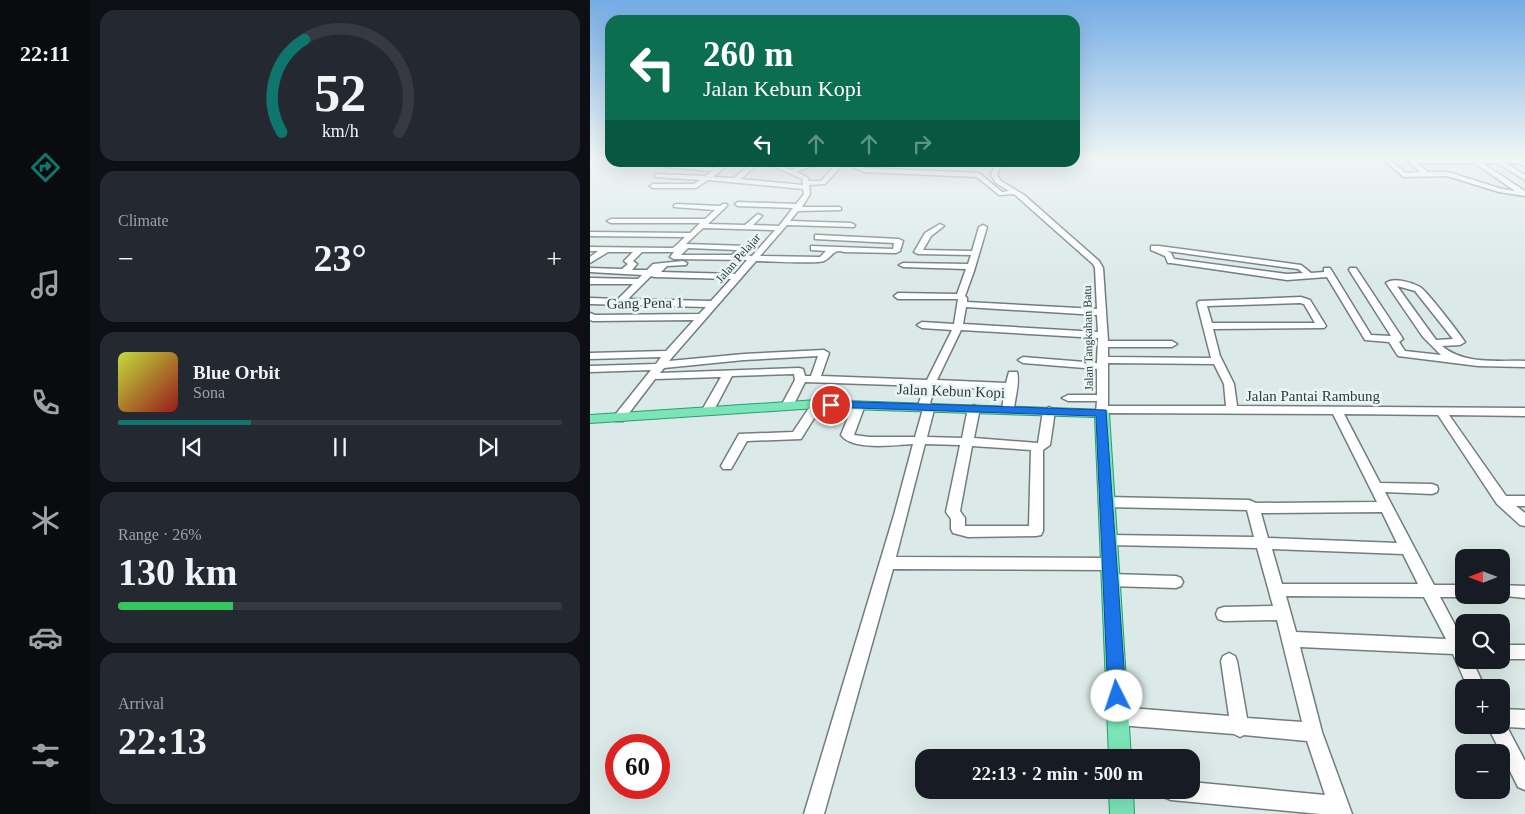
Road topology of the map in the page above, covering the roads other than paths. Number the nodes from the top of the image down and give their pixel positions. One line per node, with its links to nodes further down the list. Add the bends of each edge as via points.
1 (806, 196): 5 (street, Jalan Pelajar)
2 (1020, 196): 50 (street, Jalan Tangkahan Batu, via 1096,263 1100,274)
3 (738, 204): 5 (street)
4 (676, 206): 10 (street, via 723,207)
5 (797, 208): 6 (street); 7 (street); 12 (street, Jalan Pelajar)
6 (839, 209)
7 (768, 210)
8 (758, 216): 14 (street)
9 (611, 221): 10 (street)
10 (703, 224): 14 (street); 17 (street)
11 (851, 225): 12 (street)
12 (783, 226): 14 (street); 20 (street, Jalan Pelajar)
13 (940, 226): 28 (street, via 928,236 918,252)
14 (746, 228)
15 (983, 228): 28 (street)
16 (590, 234): 17 (street)
17 (690, 236): 21 (street)
18 (818, 237): 19 (street)
19 (852, 239): 27 (street); 27 (street, via 897,240 899,243 896,251)
20 (766, 245): 21 (street); 31 (street, Jalan Pelajar)
21 (678, 247): 26 (street); 39 (street)
22 (814, 248): 25 (street)
23 (590, 249): 24 (street)
24 (606, 249): 26 (street); 32 (street)
25 (833, 249): 27 (street); 31 (street, via 824,258)
26 (641, 250): 38 (street, via 628,261 634,264)
27 (844, 250)
28 (974, 253): 34 (street)
29 (1233, 256): 35 (street); 35 (street, via 1154,248 1168,255 1171,261); 40 (street, via 1301,267)
30 (735, 258): 30 (street, via 744,248 686,246 674,257); 31 (street)
31 (755, 258): 42 (street, Jalan Pelajar)
32 (590, 261)
33 (903, 265): 34 (street)
34 (971, 267): 46 (street)
35 (1230, 269): 40 (street, via 1287,277)
36 (590, 270): 38 (street)
37 (1353, 270): 57 (street, via 1398,339)
38 (624, 272): 39 (street)
39 (649, 273): 44 (street)
40 (1308, 274): 57 (street, via 1328,272 1368,338)
41 (722, 276): 41 (street, via 734,264 667,263 654,274); 42 (street)
42 (738, 277): 49 (street, Jalan Pelajar)
43 (590, 281): 44 (street)
44 (640, 282): 48 (street)
45 (898, 296): 46 (street)
46 (962, 300): 50 (street); 55 (street)
47 (590, 301): 48 (street)
48 (620, 302): 49 (street)
49 (715, 304): 52 (street, Jalan Pelajar)
50 (1101, 312): 56 (street, Jalan Tangkahan Batu)
51 (590, 316): 52 (street, Gang Pena 1)
52 (703, 317): 60 (street, Jalan Pelajar)
53 (922, 325): 55 (street)
54 (1208, 326): 54 (street, via 1319,327 1321,326 1307,302 1296,300 1205,302 1202,303); 64 (street)
55 (958, 327): 56 (street); 74 (street)
56 (1103, 339): 59 (street); 65 (street, Jalan Tangkahan Batu)
57 (1392, 339): 63 (street, via 1406,356)
58 (1434, 343): 58 (street, via 1460,342 1418,289 1390,283); 63 (street, via 1450,356)
59 (1172, 344)
60 (669, 354): 61 (street); 67 (street, Jalan Pelajar)
61 (590, 356)
62 (1023, 360): 65 (street)
63 (1462, 360): 66 (street)
64 (1218, 361): 65 (street); 85 (street, via 1229,384)
65 (1102, 363): 81 (street, Jalan Tangkahan Batu)
66 (1525, 364)
67 (660, 366): 68 (street); 71 (street, Jalan Pelajar); 72 (street, via 824,353)
68 (590, 369)
69 (728, 374): 71 (street); 73 (street, via 799,371); 84 (street)
70 (1014, 374): 75 (street)
71 (652, 376): 90 (street, Jalan Pelajar)
72 (814, 379): 73 (street); 74 (street)
73 (800, 380): 79 (street)
74 (931, 382): 75 (street); 80 (street)
75 (1012, 386): 83 (street)
76 (1068, 398): 81 (street, Jalan Pantai Rambung)
77 (817, 404): 78 (main road, Jalan Kebun Kopi); 79 (main road, Jalan Kebun Kopi); 95 (street, via 797,436 742,436)
78 (859, 405): 80 (main road, Jalan Kebun Kopi); 92 (street, via 848,438)
79 (787, 406): 84 (main road, Jalan Kebun Kopi)
80 (926, 406): 82 (main road, Jalan Kebun Kopi); 92 (street)
81 (1102, 406): 85 (street, Jalan Pantai Rambung); 86 (main road, Jalan Kebun Kopi); 100 (main road)
82 (974, 408): 83 (main road, Jalan Kebun Kopi); 93 (street)
83 (1008, 409): 86 (main road, Jalan Kebun Kopi)
84 (708, 410): 90 (main road, Jalan Kebun Kopi)
85 (1232, 410): 87 (street, Jalan Pantai Rambung)
86 (1049, 411): 94 (street, via 1044,445)
87 (1337, 411): 88 (street, Jalan Pantai Rambung); 96 (street)
88 (1441, 411): 89 (street, Jalan Pantai Rambung); 98 (street)
89 (1525, 412)
90 (618, 418): 91 (main road, Jalan Kebun Kopi)
91 (590, 419)
92 (922, 440): 93 (street); 107 (street)
93 (967, 441): 94 (street); 94 (street, via 953,512 958,517 958,529 963,532 1036,531)
94 (1037, 447)
95 (727, 466)
96 (1376, 487): 97 (street); 101 (street)
97 (1432, 489)
98 (1502, 501): 99 (street); 103 (street)
99 (1525, 501)
100 (1106, 502): 102 (street, via 1249,505); 104 (main road)
101 (1386, 507): 102 (street); 106 (street)
102 (1253, 508): 105 (street)
103 (1525, 521)
104 (1108, 540): 105 (street); 108 (main road)
105 (1262, 543): 106 (street); 110 (street)
106 (1408, 549): 111 (street)
107 (886, 563): 108 (street); 134 (street)
108 (1109, 572): 109 (street); 123 (main road)
109 (1176, 582)
110 (1276, 590): 111 (street); 115 (street)
111 (1429, 591): 112 (street); 118 (street)
112 (1455, 591)
113 (1510, 591): 114 (street)
114 (1525, 592)
115 (1283, 613): 116 (street); 117 (street)
116 (1224, 614)
117 (1290, 639): 121 (street); 127 (street)
118 (1455, 641)
119 (1510, 652): 120 (street)
120 (1525, 652)
121 (1455, 653)
122 (1230, 661): 126 (street)
123 (1118, 716): 126 (street); 129 (main road)
124 (1510, 718): 125 (street)
125 (1525, 719)
126 (1240, 728): 127 (street)
127 (1313, 732): 133 (street)
128 (1501, 734): 130 (street)
129 (1120, 749)
130 (1525, 780)
131 (1200, 793): 133 (street)
132 (1121, 799): 135 (main road)
133 (1341, 810)
134 (814, 814)
135 (1122, 814)

